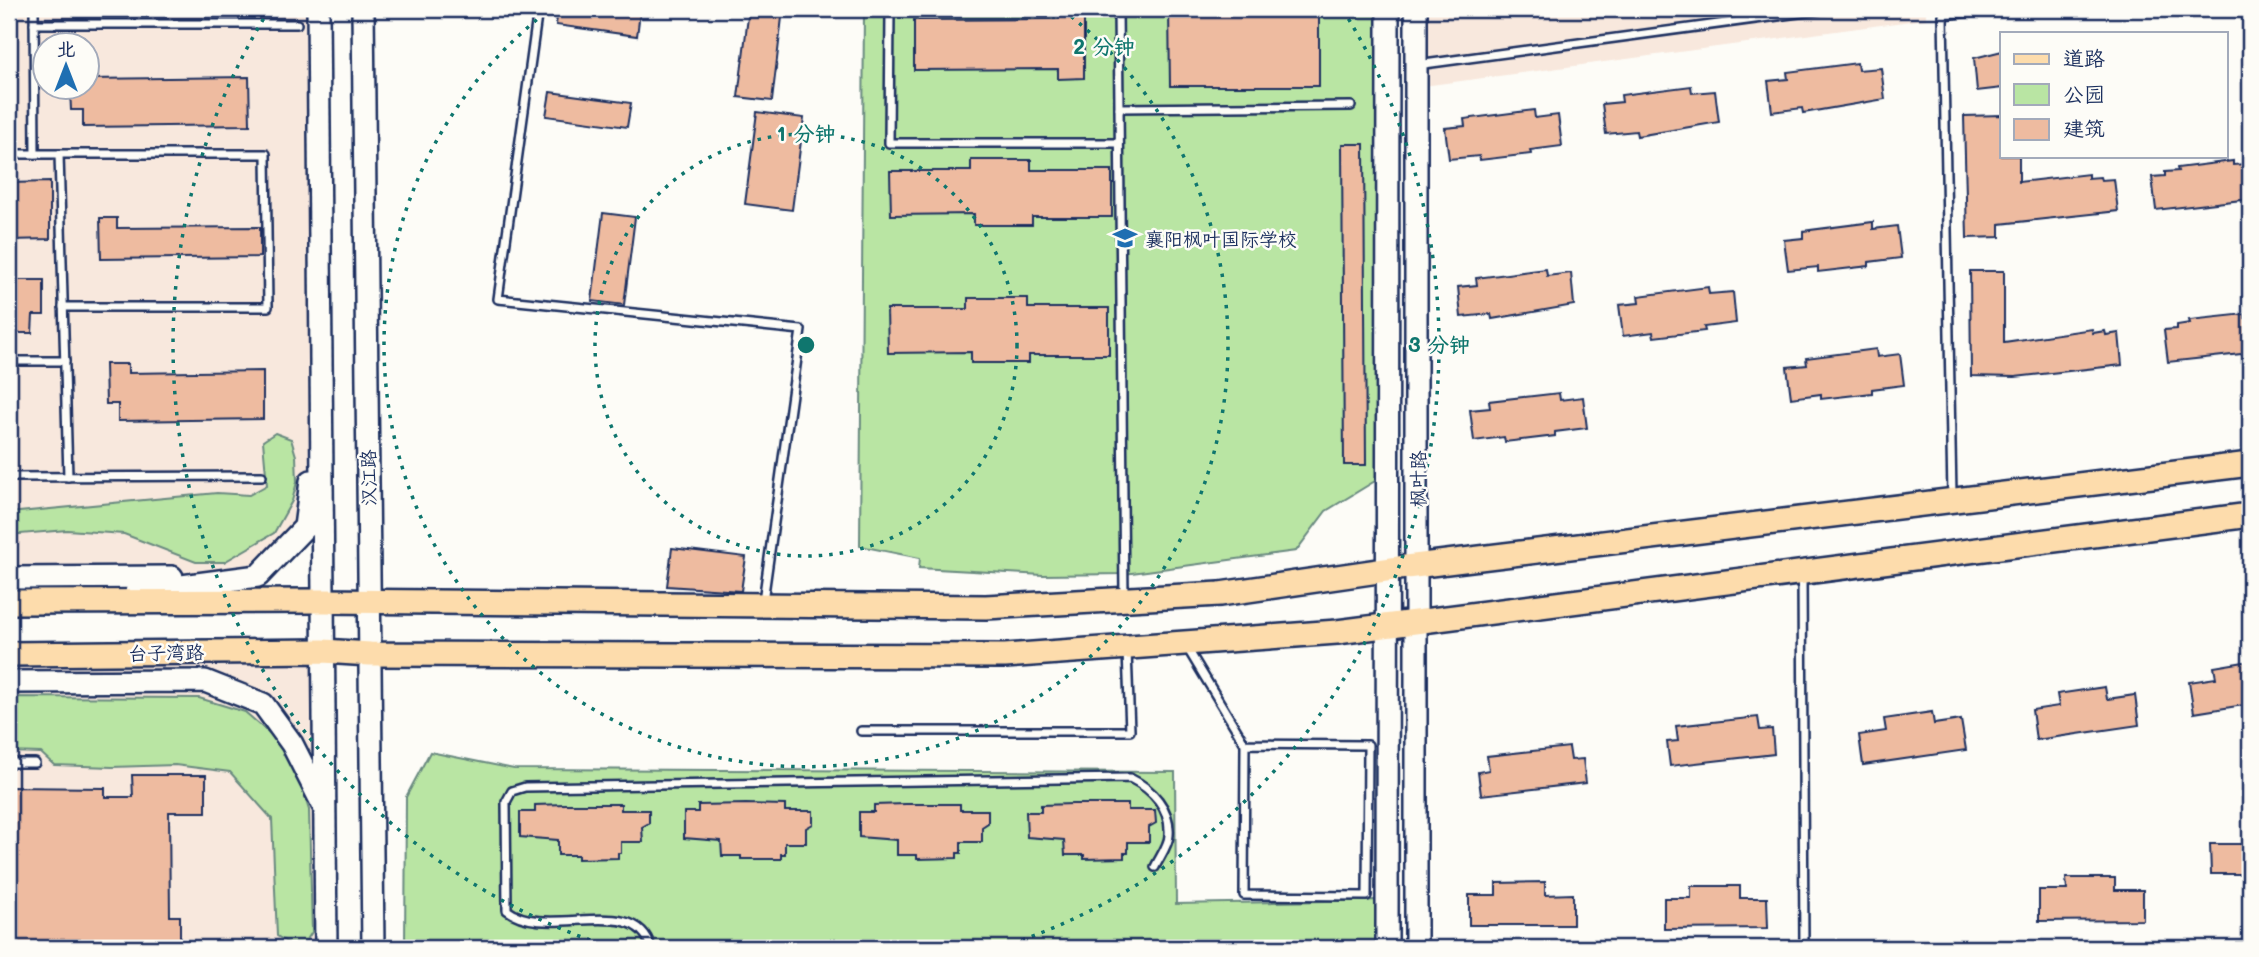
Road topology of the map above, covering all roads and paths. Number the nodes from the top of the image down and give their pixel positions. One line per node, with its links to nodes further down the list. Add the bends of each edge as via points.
1 (34, 9): 11 (lane)
2 (318, 9): 23 (street)
3 (363, 9): 37 (street, 汉江路)
4 (538, 9): 39 (lane, via 498,299 801,330)
5 (890, 9): 16 (lane, via 889,143)
6 (1118, 9): 15 (lane)
7 (1388, 9): 31 (street, 枫叶路)
8 (1416, 9): 13 (street, 枫叶路)
9 (1829, 9): 13 (lane)
10 (2000, 9): 28 (lane, via 1944,15)
11 (34, 24): 12 (lane); 18 (lane)
12 (297, 24)
13 (1416, 65): 30 (street, 枫叶路)
14 (1351, 106): 15 (lane)
15 (1119, 108): 16 (lane)
16 (1119, 143): 35 (lane)
17 (9, 154): 18 (lane)
18 (35, 154): 19 (lane)
19 (59, 154): 20 (lane); 20 (lane, via 266,154 268,307)
20 (63, 307): 22 (lane)
21 (9, 361): 22 (lane)
22 (65, 361): 27 (lane)
23 (321, 406): 33 (street, via 305,527); 36 (street)
24 (2250, 464): 28 (main road)
25 (262, 476): 27 (lane)
26 (9, 477): 27 (lane)
27 (68, 477)
28 (1952, 500): 30 (main road)
29 (2250, 514): 32 (main road, 台子湾路)
30 (1417, 566): 31 (main road); 40 (street, 枫叶路)
31 (1388, 570): 35 (main road, via 1220,594); 41 (street, 枫叶路)
32 (1802, 574): 40 (main road, 台子湾路); 59 (lane)
33 (258, 576): 34 (street); 38 (street, via 174,589)
34 (9, 578)
35 (1124, 599): 39 (main road, via 986,607)
36 (322, 601): 37 (main road); 38 (main road); 44 (street)
37 (370, 601): 39 (main road); 46 (street, 汉江路)
38 (10, 602)
39 (762, 605)
40 (1417, 622): 41 (main road, 台子湾路); 58 (street, 枫叶路)
41 (1388, 624): 42 (main road, 台子湾路); 57 (street, 枫叶路)
42 (1183, 643): 43 (main road, 台子湾路); 49 (lane)
43 (1126, 647): 46 (main road, 台子湾路, via 1005,656); 48 (lane, via 1130,731)
44 (323, 651): 45 (main road, 台子湾路); 46 (main road, 台子湾路); 52 (street)
45 (9, 654)
46 (370, 654): 55 (street, 汉江路)
47 (9, 682): 52 (street, via 205,681 263,704 292,744)
48 (861, 731)
49 (1245, 744): 49 (lane, via 1244,895 1367,896 1368,745)
50 (9, 763): 51 (lane)
51 (35, 763)
52 (324, 808): 54 (street)
53 (1155, 867): 56 (lane, via 1170,837 1164,808 1148,787 1130,778 525,787 512,791 506,802 507,910 529,922 635,923 648,935)
54 (326, 948)
55 (373, 948)
56 (651, 948)
57 (1387, 948)
58 (1416, 948)
59 (1804, 948)

